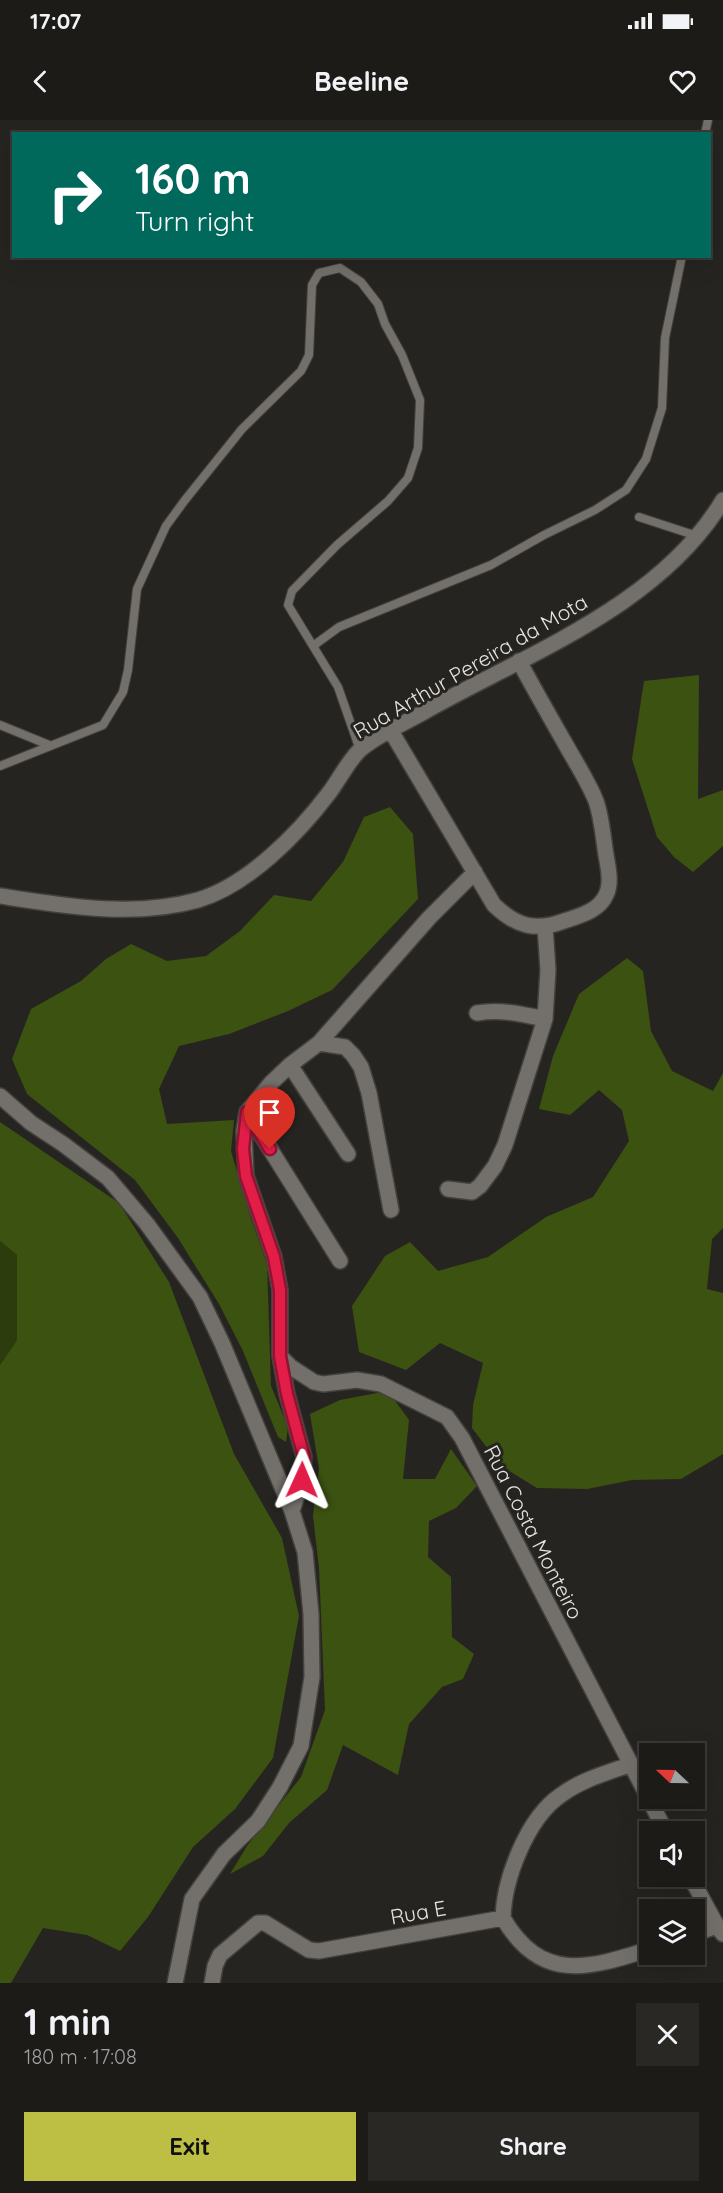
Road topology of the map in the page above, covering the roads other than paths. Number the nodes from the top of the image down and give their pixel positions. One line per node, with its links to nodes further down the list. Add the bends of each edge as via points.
1 (682, 258): 5 (lane, via 666,338 662,408 646,459 626,490 491,565 339,627)
2 (723, 500): 4 (street, Rua Arthur Pereira da Mota)
3 (639, 517): 4 (lane)
4 (698, 536): 6 (street, Rua Arthur Pereira da Mota, via 618,606)
5 (313, 646): 9 (lane, via 288,605 292,591 388,501 408,478 418,448 420,400 402,355 378,303 361,282 340,268 319,273 312,285 309,355 301,371 242,429 166,526 137,589 123,692 103,725); 10 (lane, via 338,687)
6 (519, 661): 8 (street, Rua Arthur Pereira da Mota); 14 (street, via 596,803 609,871 606,896 598,906)
7 (0, 725): 9 (lane)
8 (391, 731): 10 (street, Rua Arthur Pereira da Mota); 12 (street)
9 (49, 745): 11 (lane)
10 (360, 750): 13 (street, Rua Arthur Pereira da Mota, via 328,794 270,857 227,888 208,896 155,908 123,910)
11 (0, 766)
12 (475, 872): 14 (street, via 494,905 507,917 530,926); 17 (street)
13 (0, 896)
14 (545, 926): 16 (street)
15 (477, 1013): 16 (street, via 506,1011)
16 (545, 1019): 22 (street, via 495,1166 472,1192)
17 (319, 1043): 18 (street); 23 (street, via 345,1047 361,1067)
18 (290, 1065): 20 (street); 21 (street)
19 (0, 1096): 26 (street, via 108,1178 170,1254 205,1307)
20 (247, 1112): 24 (street); 25 (street, via 243,1149 246,1176 276,1268)
21 (348, 1154)
22 (448, 1189)
23 (392, 1210)
24 (340, 1261)
25 (280, 1356): 26 (street, via 304,1457 302,1480); 27 (street, Rua Costa Monteiro, via 314,1382 370,1381 447,1417 462,1438)
26 (292, 1511): 34 (street, via 305,1552 311,1614 312,1677 301,1746 258,1821 224,1854 192,1899)
27 (629, 1765): 28 (street, Rua Costa Monteiro); 30 (street, via 585,1781 560,1795 541,1813 513,1871)
28 (660, 1821)
29 (696, 1887): 31 (street)
30 (502, 1918): 33 (street, via 511,1934 533,1955 560,1967 594,1965); 35 (street, Rua E, via 319,1951 309,1950 265,1923 258,1923 220,1954)
31 (720, 1930): 32 (street)
32 (705, 1932)
33 (639, 1952)
34 (175, 1983)
35 (213, 1983)

